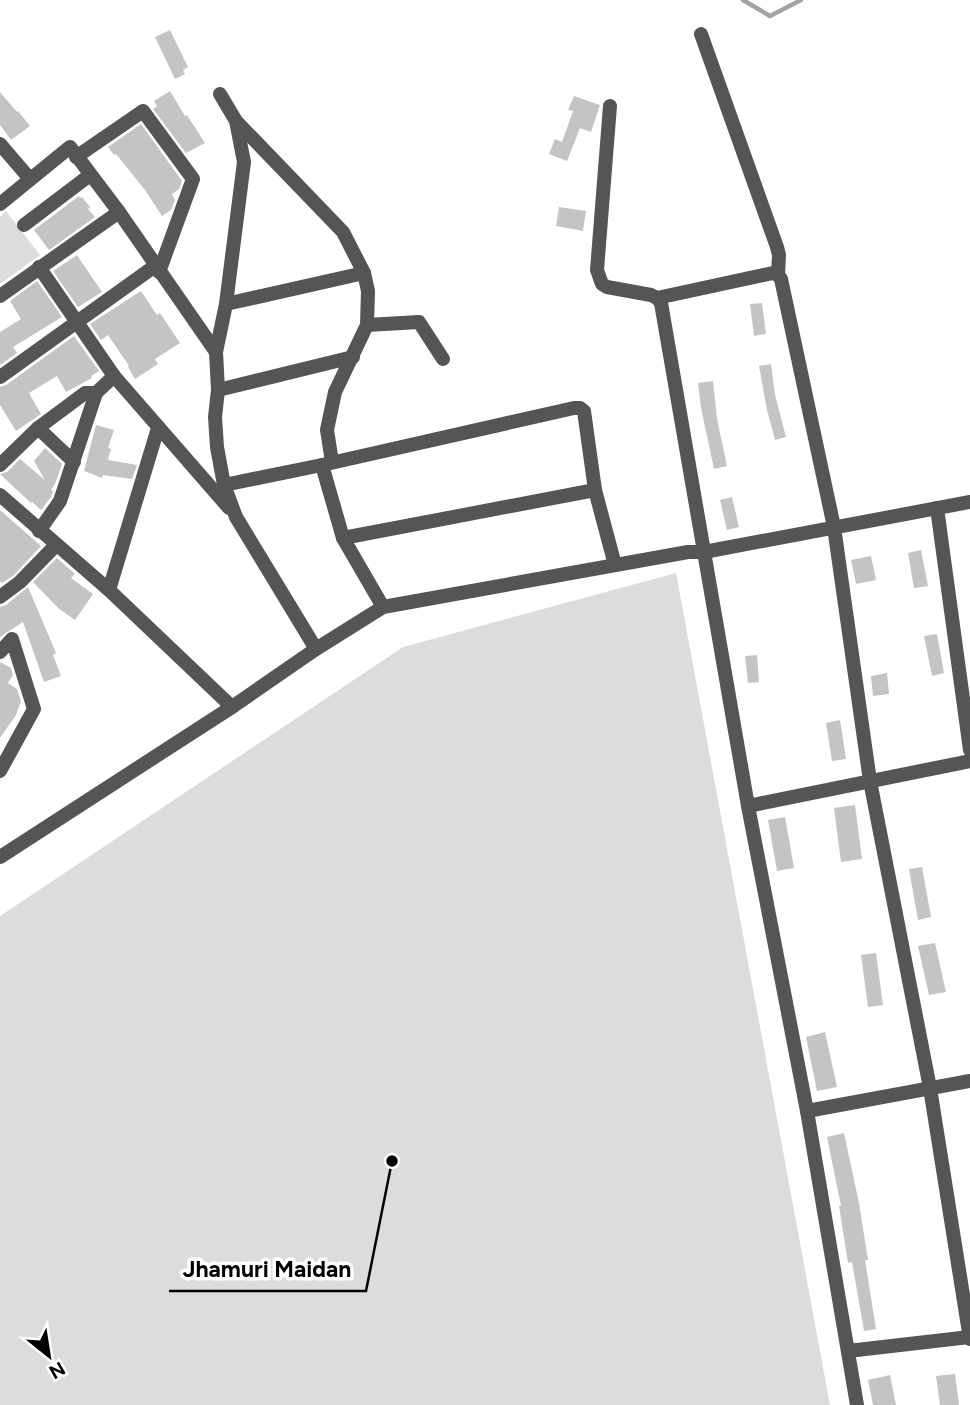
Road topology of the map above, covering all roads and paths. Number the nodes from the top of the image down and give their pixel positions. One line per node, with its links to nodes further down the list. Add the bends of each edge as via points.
1 (701, 34): 15 (street, via 777,247)
2 (220, 94): 4 (street)
3 (610, 106): 17 (street, via 597,270 607,287)
4 (236, 121): 14 (street, via 343,232); 18 (street, via 244,162)
5 (0, 144): 8 (street)
6 (76, 157): 7 (street); 8 (street, via 70,147); 13 (street, via 143,111 193,178)
7 (90, 175): 10 (street); 11 (street)
8 (30, 179): 9 (street)
9 (0, 204)
10 (118, 212): 12 (street); 13 (street)
11 (24, 225)
12 (39, 267): 16 (street); 19 (street)
13 (157, 269): 19 (street); 21 (street)
14 (364, 273): 18 (street); 20 (street)
15 (778, 275): 17 (street); 39 (street)
16 (0, 296)
17 (657, 298): 43 (street)
18 (226, 304): 21 (street)
19 (77, 322): 24 (street); 25 (street)
20 (367, 325): 22 (street); 23 (street, via 419,322)
21 (216, 352): 26 (street)
22 (353, 357): 26 (street); 31 (street, via 335,392 327,430)
23 (443, 359)
24 (114, 376): 27 (street); 29 (street)
25 (0, 377)
26 (218, 390): 33 (street, via 215,417)
27 (96, 393): 28 (street, via 85,393); 30 (street)
28 (38, 428): 30 (street); 32 (street)
29 (158, 428): 38 (street); 45 (street)
30 (74, 462): 40 (street, via 60,501)
31 (327, 464): 33 (street); 34 (street, via 579,408 584,411); 41 (street)
32 (0, 465)
33 (224, 485): 38 (street)
34 (595, 490): 41 (street); 44 (street)
35 (0, 495): 40 (street)
36 (970, 502): 37 (street)
37 (937, 508): 39 (street); 51 (street)
38 (236, 517): 48 (street)
39 (834, 527): 43 (street); 54 (street)
40 (39, 531): 42 (street)
41 (343, 538): 47 (street)
42 (56, 545): 45 (street); 46 (street)
43 (704, 552): 44 (street); 55 (street)
44 (615, 565): 47 (street)
45 (109, 590): 50 (street)
46 (0, 597)
47 (383, 607): 48 (street)
48 (316, 649): 50 (street)
49 (0, 652): 53 (street, via 12,639 34,709)
50 (232, 708): 56 (street)
51 (970, 750)
52 (970, 761): 54 (street)
53 (0, 771)
54 (870, 781): 55 (street); 58 (street)
55 (748, 806): 59 (street)
56 (0, 857)
57 (970, 1081): 58 (street)
58 (930, 1088): 59 (street); 60 (street)
59 (807, 1111): 61 (street)
60 (970, 1338): 61 (street)
61 (848, 1351): 62 (street)
62 (857, 1405)

